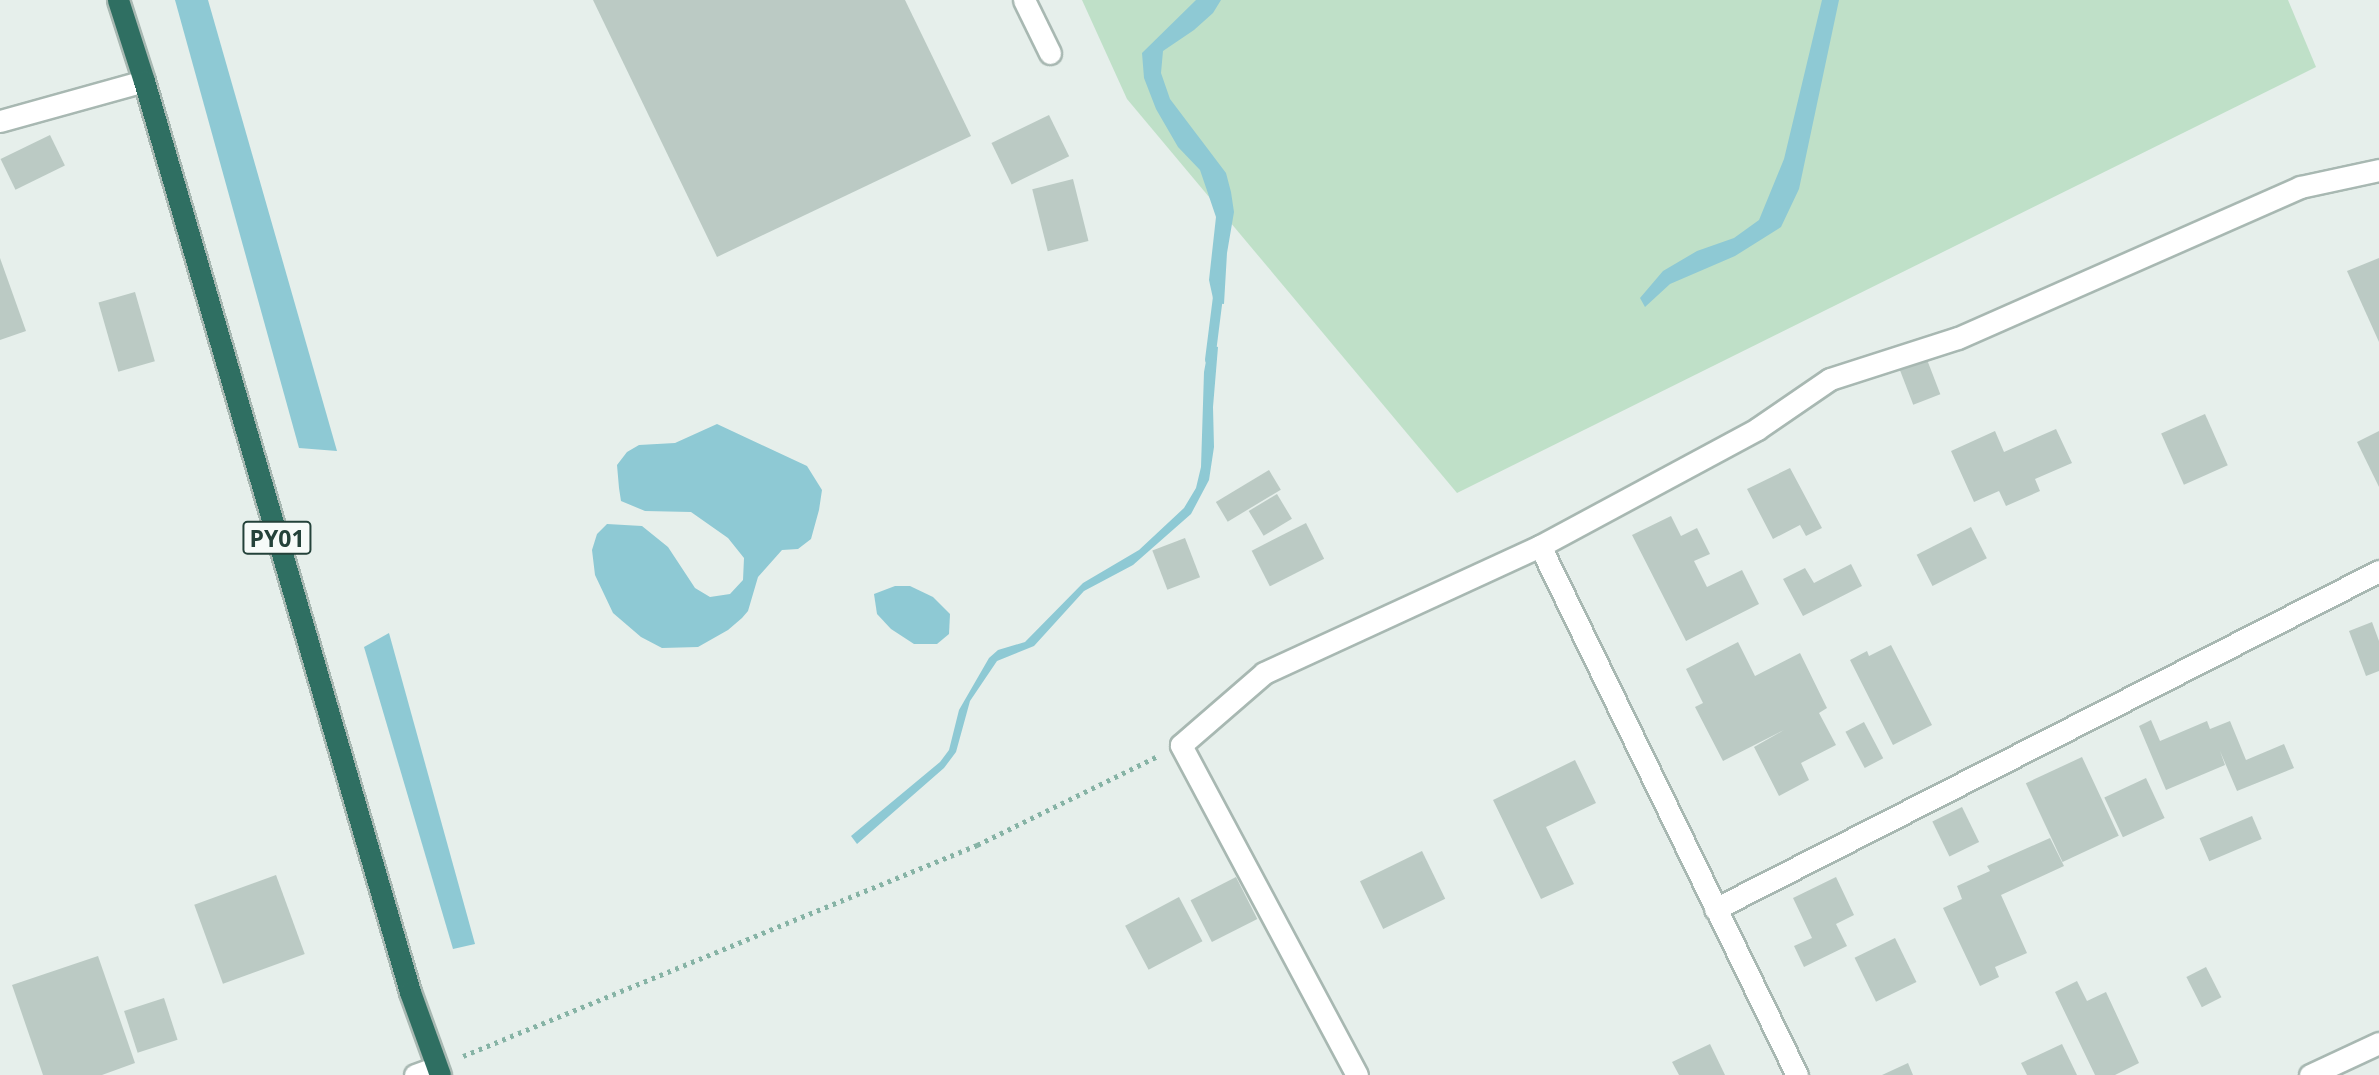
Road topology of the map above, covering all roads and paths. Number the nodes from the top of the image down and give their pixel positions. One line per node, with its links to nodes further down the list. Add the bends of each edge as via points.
1 (118, 0): 4 (highway, PY01)
2 (1024, 0): 3 (street)
3 (1050, 53)
4 (144, 81): 5 (street); 12 (highway, PY01, via 410,992)
5 (0, 121)
6 (2379, 170): 7 (street, via 2300,187 1958,338 1830,379 1758,429)
7 (1540, 546): 9 (street, via 1264,673); 10 (street)
8 (2379, 571): 10 (street)
9 (1181, 745): 12 (path, via 977,845); 14 (street)
10 (1715, 909): 15 (street)
11 (2379, 1043): 16 (street)
12 (438, 1071): 13 (street)
13 (415, 1075)
14 (1357, 1075)
15 (1797, 1075)
16 (2310, 1075)

